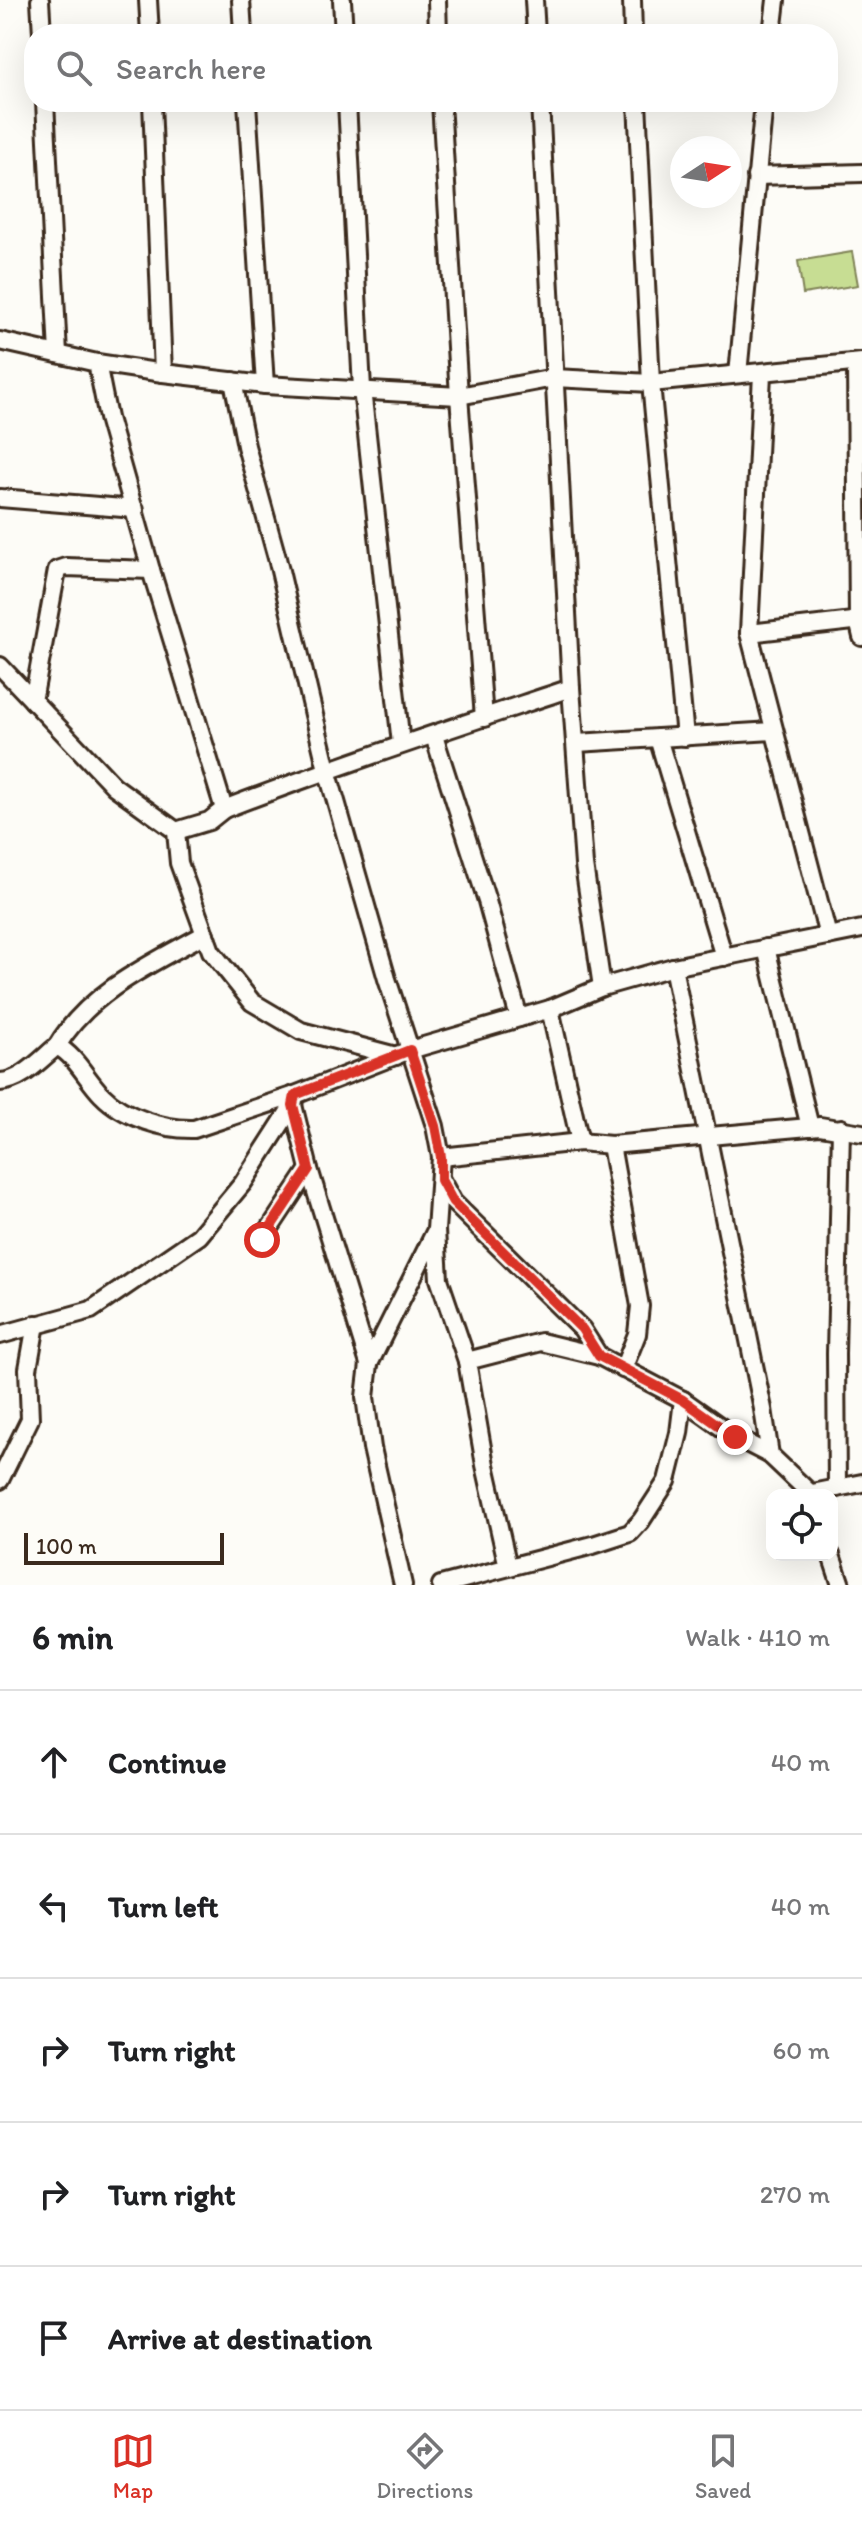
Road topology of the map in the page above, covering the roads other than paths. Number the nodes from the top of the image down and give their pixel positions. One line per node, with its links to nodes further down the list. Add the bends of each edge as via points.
1 (40, 0): 9 (street)
2 (148, 0): 10 (street)
3 (241, 0): 11 (street)
4 (342, 0): 12 (street)
5 (437, 0): 13 (street)
6 (534, 0): 14 (street)
7 (632, 0): 15 (street)
8 (776, 0): 16 (street)
9 (41, 24)
10 (149, 24)
11 (242, 24)
12 (343, 24)
13 (438, 24)
14 (535, 24)
15 (633, 24)
16 (773, 24)
17 (46, 112): 28 (street)
18 (152, 112): 31 (street)
19 (248, 112): 37 (street)
20 (348, 112): 38 (street)
21 (442, 112): 39 (street)
22 (541, 112): 34 (street)
23 (637, 112): 36 (street)
24 (763, 112): 26 (street)
25 (862, 173): 26 (street)
26 (756, 176): 32 (street)
27 (0, 341): 28 (street)
28 (58, 354): 30 (street)
29 (859, 362): 33 (street); 43 (street)
30 (97, 363): 31 (street); 41 (street)
31 (163, 373): 35 (street)
32 (738, 374): 33 (street); 36 (street)
33 (762, 374): 44 (street)
34 (554, 378): 36 (street); 39 (street); 46 (street)
35 (233, 381): 37 (street); 55 (street)
36 (651, 383): 51 (street)
37 (265, 385): 38 (street)
38 (362, 389): 39 (street); 54 (street)
39 (459, 396): 48 (street)
40 (0, 498): 41 (street)
41 (135, 509): 42 (street)
42 (151, 570): 47 (street, via 57,570); 56 (street)
43 (861, 626): 44 (street)
44 (749, 633): 49 (street)
45 (0, 666): 47 (street)
46 (571, 688): 48 (street); 53 (street)
47 (33, 701): 57 (street, via 114,786)
48 (484, 718): 50 (street)
49 (773, 731): 51 (street); 60 (street)
50 (434, 736): 54 (street); 66 (street)
51 (685, 737): 52 (street)
52 (658, 738): 53 (street); 62 (street)
53 (577, 743): 64 (street, via 584,865)
54 (401, 744): 55 (street)
55 (327, 770): 56 (street); 68 (street)
56 (224, 809): 57 (street, via 209,821)
57 (176, 831): 59 (street, via 179,863)
58 (862, 929): 60 (street)
59 (205, 934): 67 (street, via 131,974 69,1025); 68 (street, via 211,951 252,1002 301,1031)
60 (828, 936): 61 (street)
61 (766, 948): 62 (street); 71 (street)
62 (724, 957): 63 (street)
63 (673, 967): 64 (street); 74 (street)
64 (602, 987): 65 (street)
65 (550, 1009): 66 (street); 75 (street)
66 (519, 1018): 68 (street)
67 (57, 1046): 69 (street, via 28,1071); 70 (street, via 68,1051 104,1097 143,1121 194,1129)
68 (403, 1053): 70 (street); 77 (street, via 435,1126)
69 (0, 1082)
70 (294, 1100): 78 (street); 82 (street, via 243,1183 199,1236 91,1310)
71 (810, 1127): 72 (street); 74 (street)
72 (841, 1128): 73 (street); 92 (street)
73 (862, 1133)
74 (708, 1138): 76 (street); 89 (street)
75 (580, 1142): 76 (street); 77 (street)
76 (611, 1145): 87 (street, via 640,1306 637,1334)
77 (441, 1157): 79 (street)
78 (309, 1169): 81 (street); 86 (street)
79 (441, 1180): 80 (street); 84 (street, via 453,1202 582,1329)
80 (436, 1230): 85 (street, via 439,1279); 86 (street)
81 (262, 1240)
82 (36, 1324): 83 (street); 90 (street, via 28,1369 30,1419)
83 (0, 1335)
84 (599, 1356): 85 (street, via 541,1342); 87 (street)
85 (467, 1361): 96 (street)
86 (369, 1364): 97 (street, via 365,1397 372,1448)
87 (623, 1369): 88 (street)
88 (683, 1400): 89 (street); 96 (street, via 667,1481 630,1533)
89 (770, 1455): 93 (street)
90 (0, 1480)
91 (862, 1483): 92 (street)
92 (837, 1488): 94 (street)
93 (807, 1489)
94 (833, 1489)
95 (833, 1561): 99 (street)
96 (508, 1567): 98 (street)
97 (403, 1585)
98 (441, 1585)
99 (841, 1585)

